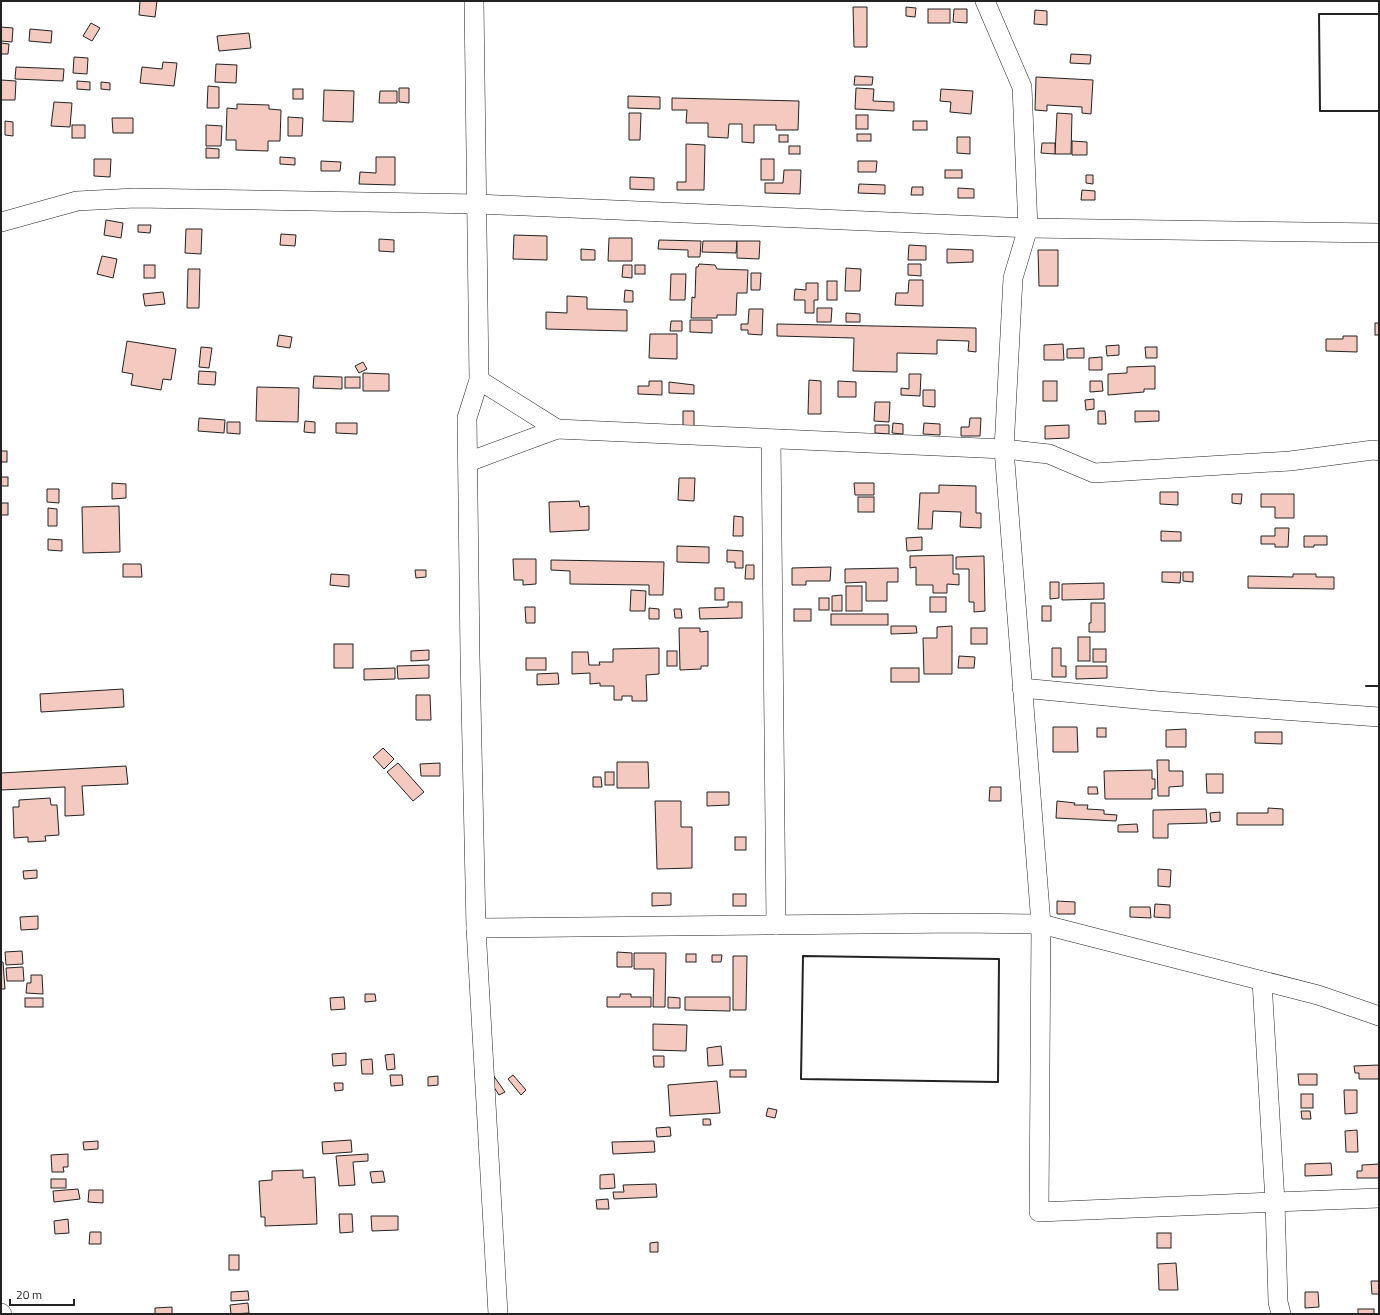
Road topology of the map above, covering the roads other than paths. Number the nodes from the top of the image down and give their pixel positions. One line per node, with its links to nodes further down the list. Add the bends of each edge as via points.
1 (474, 1): 3 (street)
2 (985, 1): 5 (street, via 1022,87)
3 (478, 204): 4 (street, via 135,198 77,201); 5 (street); 7 (street)
4 (1, 222)
5 (1028, 228): 6 (street); 10 (street, via 1014,278)
6 (1379, 233)
7 (479, 380): 8 (street); 12 (street, via 467,418)
8 (557, 429): 9 (street); 12 (street)
9 (771, 439): 10 (street); 16 (street)
10 (1004, 449): 11 (street, via 1049,454 1094,473 1290,462); 13 (street)
11 (1379, 451)
12 (468, 462): 17 (street)
13 (1022, 688): 14 (street, via 1158,701); 15 (street)
14 (1379, 716)
15 (1040, 924): 16 (street); 18 (street); 21 (street, via 1040,1212)
16 (776, 925): 17 (street)
17 (476, 928): 22 (street)
18 (1262, 981): 19 (street, via 1318,995); 21 (street)
19 (1379, 1016)
20 (1379, 1198): 21 (street)
21 (1275, 1202): 23 (street, via 1278,1302)
22 (498, 1314)
23 (1281, 1314)

